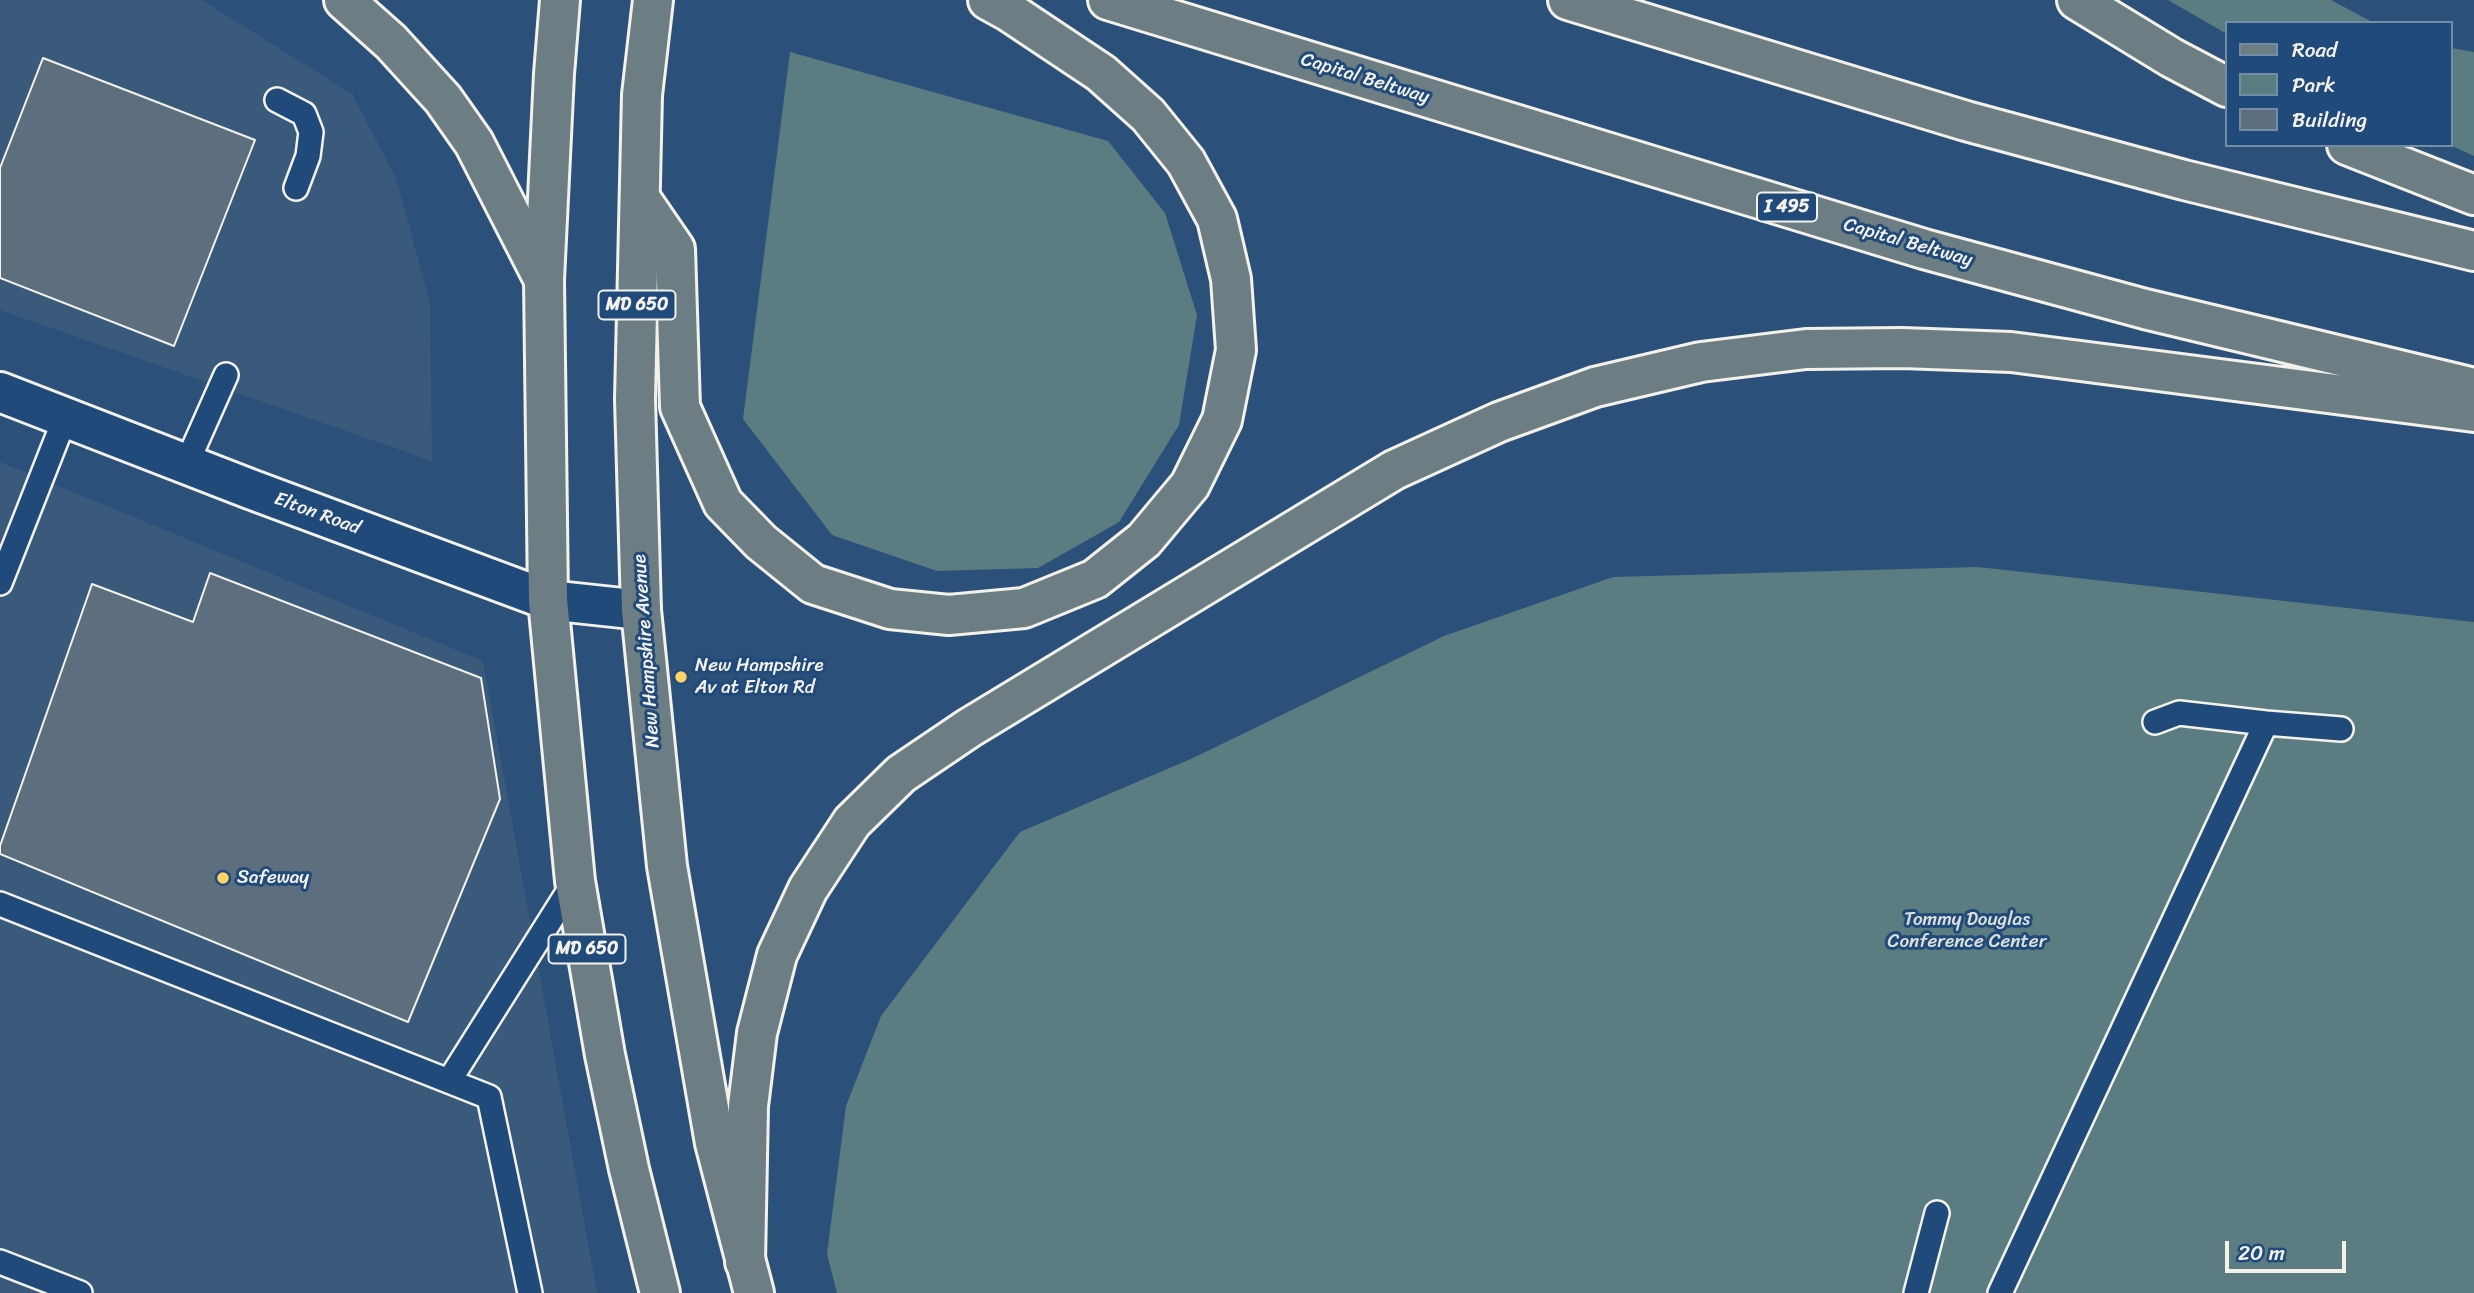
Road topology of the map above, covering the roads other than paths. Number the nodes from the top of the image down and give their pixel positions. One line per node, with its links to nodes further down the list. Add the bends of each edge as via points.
1 (344, 0): 15 (main road, via 391,42 474,143)
2 (560, 0): 15 (main road, MD 650)
3 (653, 0): 13 (main road, New Hampshire Avenue / MD 650, via 642,95)
4 (988, 0): 13 (main road, via 1101,73 1148,115 1186,162 1217,219 1231,279 1236,350 1222,419 1190,485 1144,541 1095,579 1024,608 949,615 890,609 813,584 761,542 723,503 680,407 675,250)
5 (1108, 0): 17 (main road, Capital Beltway / I 495, via 1924,249 2145,309)
6 (1568, 0): 14 (main road, via 1966,121)
7 (2077, 0): 8 (main road)
8 (2226, 86)
9 (277, 100): 11 (lane, via 304,114 312,132)
10 (2352, 147): 12 (main road)
11 (296, 187)
12 (2474, 195)
13 (640, 198): 24 (main road, New Hampshire Avenue / MD 650, via 635,398)
14 (2474, 251)
15 (544, 281): 23 (main road, MD 650)
16 (226, 375): 21 (lane)
17 (2474, 388)
18 (0, 392): 20 (street, Elton Road)
19 (2474, 412): 33 (main road, via 2011,352 1806,349 1701,362 1595,387 1499,422 1394,470 969,728 901,774 852,822 808,889 777,955 757,1032 748,1106)
20 (65, 418): 21 (street, Elton Road); 22 (lane)
21 (186, 465): 23 (street, Elton Road)
22 (0, 583)
23 (548, 600): 24 (street, Elton Road); 28 (main road, MD 650)
24 (641, 610): 33 (main road, New Hampshire Avenue / MD 650, via 667,866 715,1143)
25 (2155, 722): 26 (lane, via 2179,713)
26 (2266, 723): 27 (lane); 38 (lane)
27 (2341, 729)
28 (575, 881): 30 (lane); 36 (main road, MD 650, via 629,1169)
29 (0, 904): 30 (lane)
30 (449, 1081): 35 (lane, via 489,1097)
31 (1937, 1213): 37 (lane)
32 (0, 1262): 34 (lane)
33 (750, 1277)
34 (80, 1293)
35 (530, 1293)
36 (660, 1293)
37 (1916, 1293)
38 (2000, 1293)

